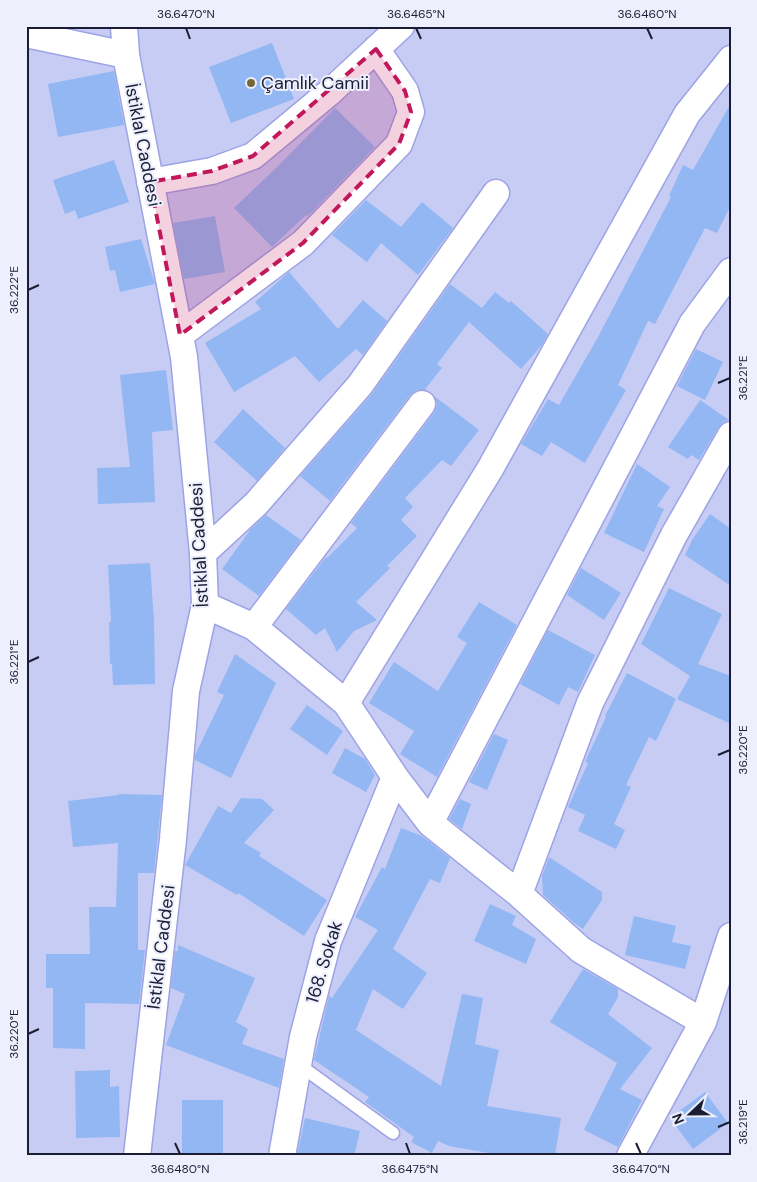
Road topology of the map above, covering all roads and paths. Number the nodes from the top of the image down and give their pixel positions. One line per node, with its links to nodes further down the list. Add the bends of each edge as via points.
1 (124, 26): 5 (street, İstiklal Caddesi)
2 (401, 26): 4 (street)
3 (26, 34): 5 (street)
4 (376, 49): 7 (street, via 254,156 212,171); 10 (street, via 405,91 411,112 399,144 303,243)
5 (126, 55): 7 (street, İstiklal Caddesi)
6 (731, 59): 16 (street, via 688,114 490,469)
7 (150, 182): 10 (street, İstiklal Caddesi)
8 (496, 193): 13 (street, via 360,385 256,504)
9 (731, 271): 18 (street, via 692,324)
10 (180, 335): 13 (street, İstiklal Caddesi)
11 (422, 404): 15 (street)
12 (731, 435): 19 (street, via 674,535 590,703)
13 (203, 554): 14 (street, İstiklal Caddesi)
14 (205, 606): 15 (street); 24 (street, İstiklal Caddesi, via 186,691 173,839)
15 (254, 627): 16 (street)
16 (346, 704): 17 (street)
17 (395, 777): 18 (street); 22 (street, 168. Sokak, via 328,941)
18 (430, 823): 19 (street)
19 (519, 894): 21 (street, via 581,950)
20 (731, 936): 21 (street)
21 (703, 1022): 26 (street)
22 (298, 1064): 23 (lane); 25 (street, 168. Sokak)
23 (393, 1133)
24 (136, 1156)
25 (282, 1156)
26 (630, 1156)

